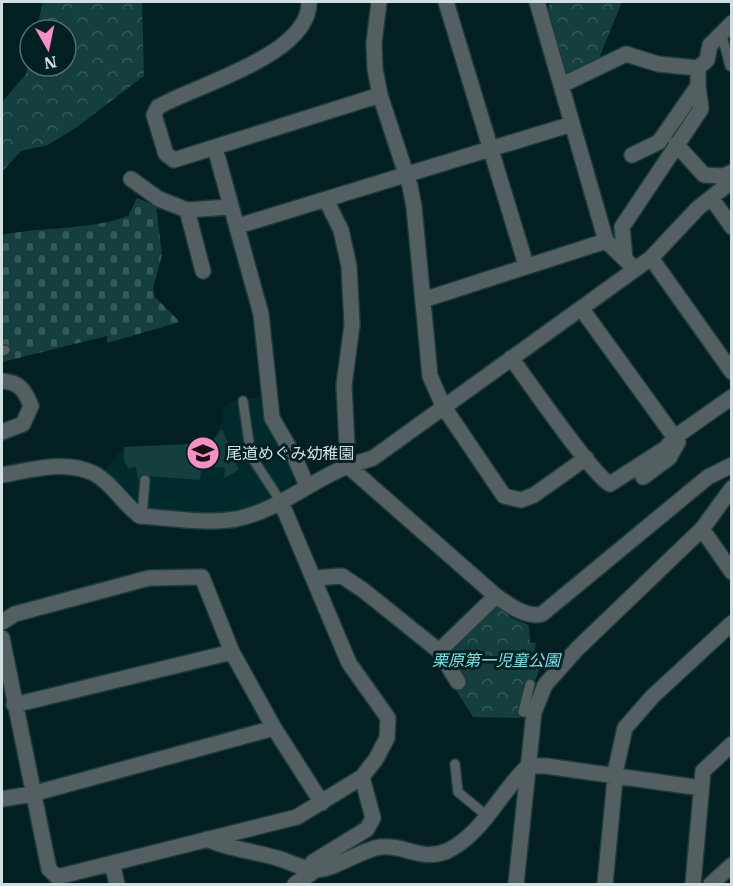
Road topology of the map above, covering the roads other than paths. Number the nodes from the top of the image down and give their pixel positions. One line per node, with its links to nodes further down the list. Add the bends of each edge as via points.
1 (309, 2): 13 (street, via 304,22 274,51 158,107 153,115 166,154 174,160)
2 (379, 2): 10 (street, via 374,43)
3 (446, 2): 14 (street)
4 (537, 2): 8 (street)
5 (727, 28): 6 (lane); 7 (street, via 710,45 707,60)
6 (730, 66)
7 (698, 68): 8 (street, via 658,64 626,54); 9 (street)
8 (562, 85): 11 (street)
9 (698, 86): 12 (street, via 701,109); 15 (street, via 659,142)
10 (380, 95): 13 (street); 17 (street)
11 (572, 124): 14 (street); 26 (street)
12 (675, 144): 16 (street, via 705,175); 28 (street, via 622,227)
13 (214, 148): 22 (street)
14 (492, 148): 17 (street); 29 (street)
15 (632, 156)
16 (732, 172)
17 (406, 175): 21 (street); 31 (street, via 414,207)
18 (131, 179): 23 (street, via 159,199)
19 (732, 181): 20 (street)
20 (712, 199): 25 (street); 27 (street, via 698,208)
21 (326, 200): 24 (street); 43 (street, via 341,230 349,266 352,325 344,385)
22 (229, 207): 23 (street); 24 (street)
23 (188, 210): 30 (street)
24 (238, 226): 47 (street, via 261,314 272,418)
25 (732, 227)
26 (606, 241): 28 (street); 29 (street)
27 (651, 258): 28 (street); 34 (street)
28 (629, 264): 32 (street)
29 (526, 265): 31 (street)
30 (203, 272)
31 (423, 300): 38 (street, via 430,376)
32 (581, 308): 33 (street); 40 (street)
33 (511, 358): 38 (street); 41 (street)
34 (732, 372)
35 (2, 381): 39 (street, via 16,384 26,392 30,406 22,424)
36 (732, 398): 40 (street)
37 (243, 401): 49 (lane, via 251,456)
38 (443, 406): 41 (street, via 504,496 521,500 534,495); 43 (street, via 373,458)
39 (2, 432)
40 (675, 436): 41 (street, via 666,448 610,484); 45 (street, via 678,442 669,458)
41 (586, 458)
42 (732, 465): 54 (street, via 708,477 542,614 515,609)
43 (348, 466): 47 (street); 54 (street)
44 (2, 475): 50 (street, via 63,466 82,470 95,474 125,506)
45 (643, 477)
46 (145, 480): 50 (lane)
47 (307, 486): 49 (street)
48 (732, 488): 51 (street)
49 (281, 502): 50 (street, via 237,519); 53 (street)
50 (142, 516)
51 (702, 529): 52 (street); 63 (street, via 577,649 544,686)
52 (732, 572)
53 (315, 578): 58 (street, via 342,576); 69 (street, via 349,663 388,718 387,738)
54 (496, 596): 58 (street)
55 (2, 622): 59 (street, via 15,614 149,578 202,577)
56 (732, 622): 68 (street, via 625,728)
57 (2, 638): 62 (street)
58 (440, 651): 60 (street)
59 (232, 652): 62 (street); 64 (street)
60 (458, 682)
61 (530, 684): 63 (lane, via 523,712)
62 (14, 705): 71 (street)
63 (534, 712): 67 (street)
64 (274, 728): 71 (street); 73 (street)
65 (732, 744): 70 (street, via 703,771)
66 (455, 764): 74 (lane, via 458,792)
67 (528, 766): 68 (street); 74 (street); 81 (street)
68 (615, 776): 70 (street); 82 (street)
69 (362, 777): 73 (street); 78 (street, via 373,818 367,829 313,862)
70 (701, 788): 83 (street)
71 (32, 794): 72 (street); 76 (street, via 49,869 57,877)
72 (2, 799)
73 (322, 803): 75 (street, via 297,817)
74 (487, 816): 78 (street, via 446,851 421,856 399,848 380,847)
75 (207, 839): 76 (street); 78 (street)
76 (112, 863): 79 (street)
77 (732, 865): 84 (street)
78 (314, 875): 80 (street)
79 (117, 885)
80 (295, 885)
81 (516, 885)
82 (605, 885)
83 (693, 885)
84 (711, 885)

